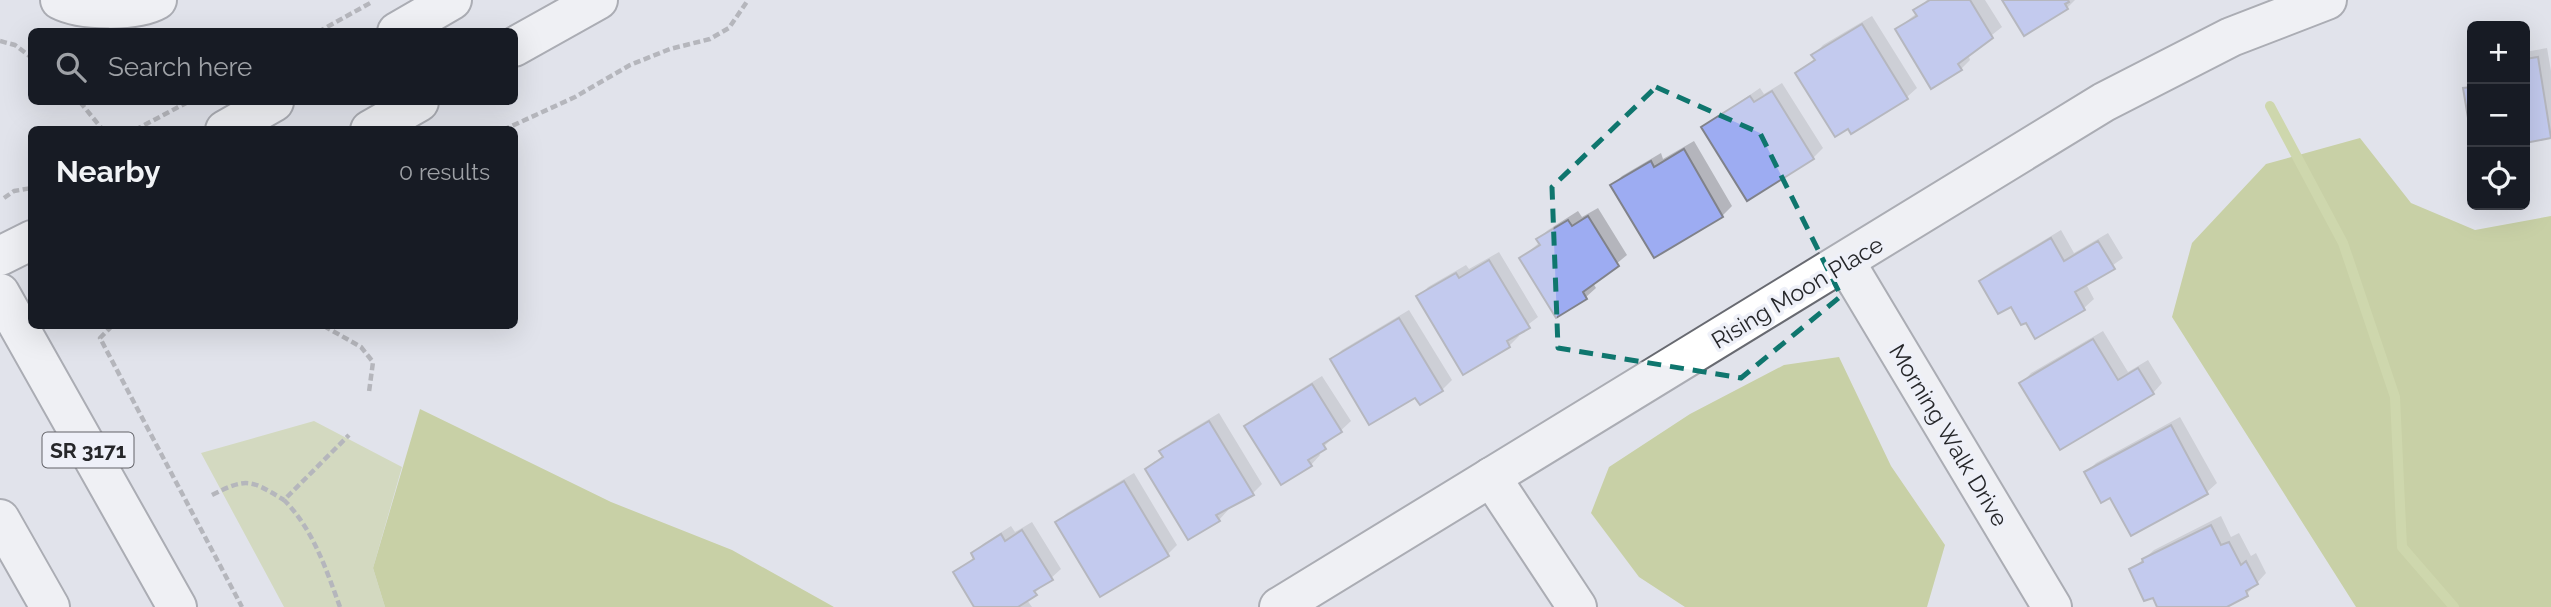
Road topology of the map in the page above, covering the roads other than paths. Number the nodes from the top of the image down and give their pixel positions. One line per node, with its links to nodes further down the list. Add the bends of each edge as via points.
1 (60, 0): 2 (street, via 107,9 149,5)
2 (157, 0)
3 (452, 0): 6 (street)
4 (598, 0): 7 (street)
5 (2327, 0): 14 (street, Rising Moon Place, via 2231,37 2104,102)
6 (404, 28)
7 (518, 45)
8 (269, 105): 10 (street)
9 (414, 105): 11 (street)
10 (232, 126)
11 (377, 126)
12 (28, 242): 13 (street)
13 (0, 256)
14 (1846, 263): 17 (street, Rising Moon Place); 23 (street, Morning Walk Drive)
15 (0, 293): 16 (street, SR 3171)
16 (18, 331): 20 (street, SR 3171)
17 (1492, 477): 21 (street, Rising Moon Place); 22 (street)
18 (0, 519): 19 (street)
19 (50, 607)
20 (177, 607)
21 (1279, 607)
22 (1577, 607)
23 (2052, 607)

